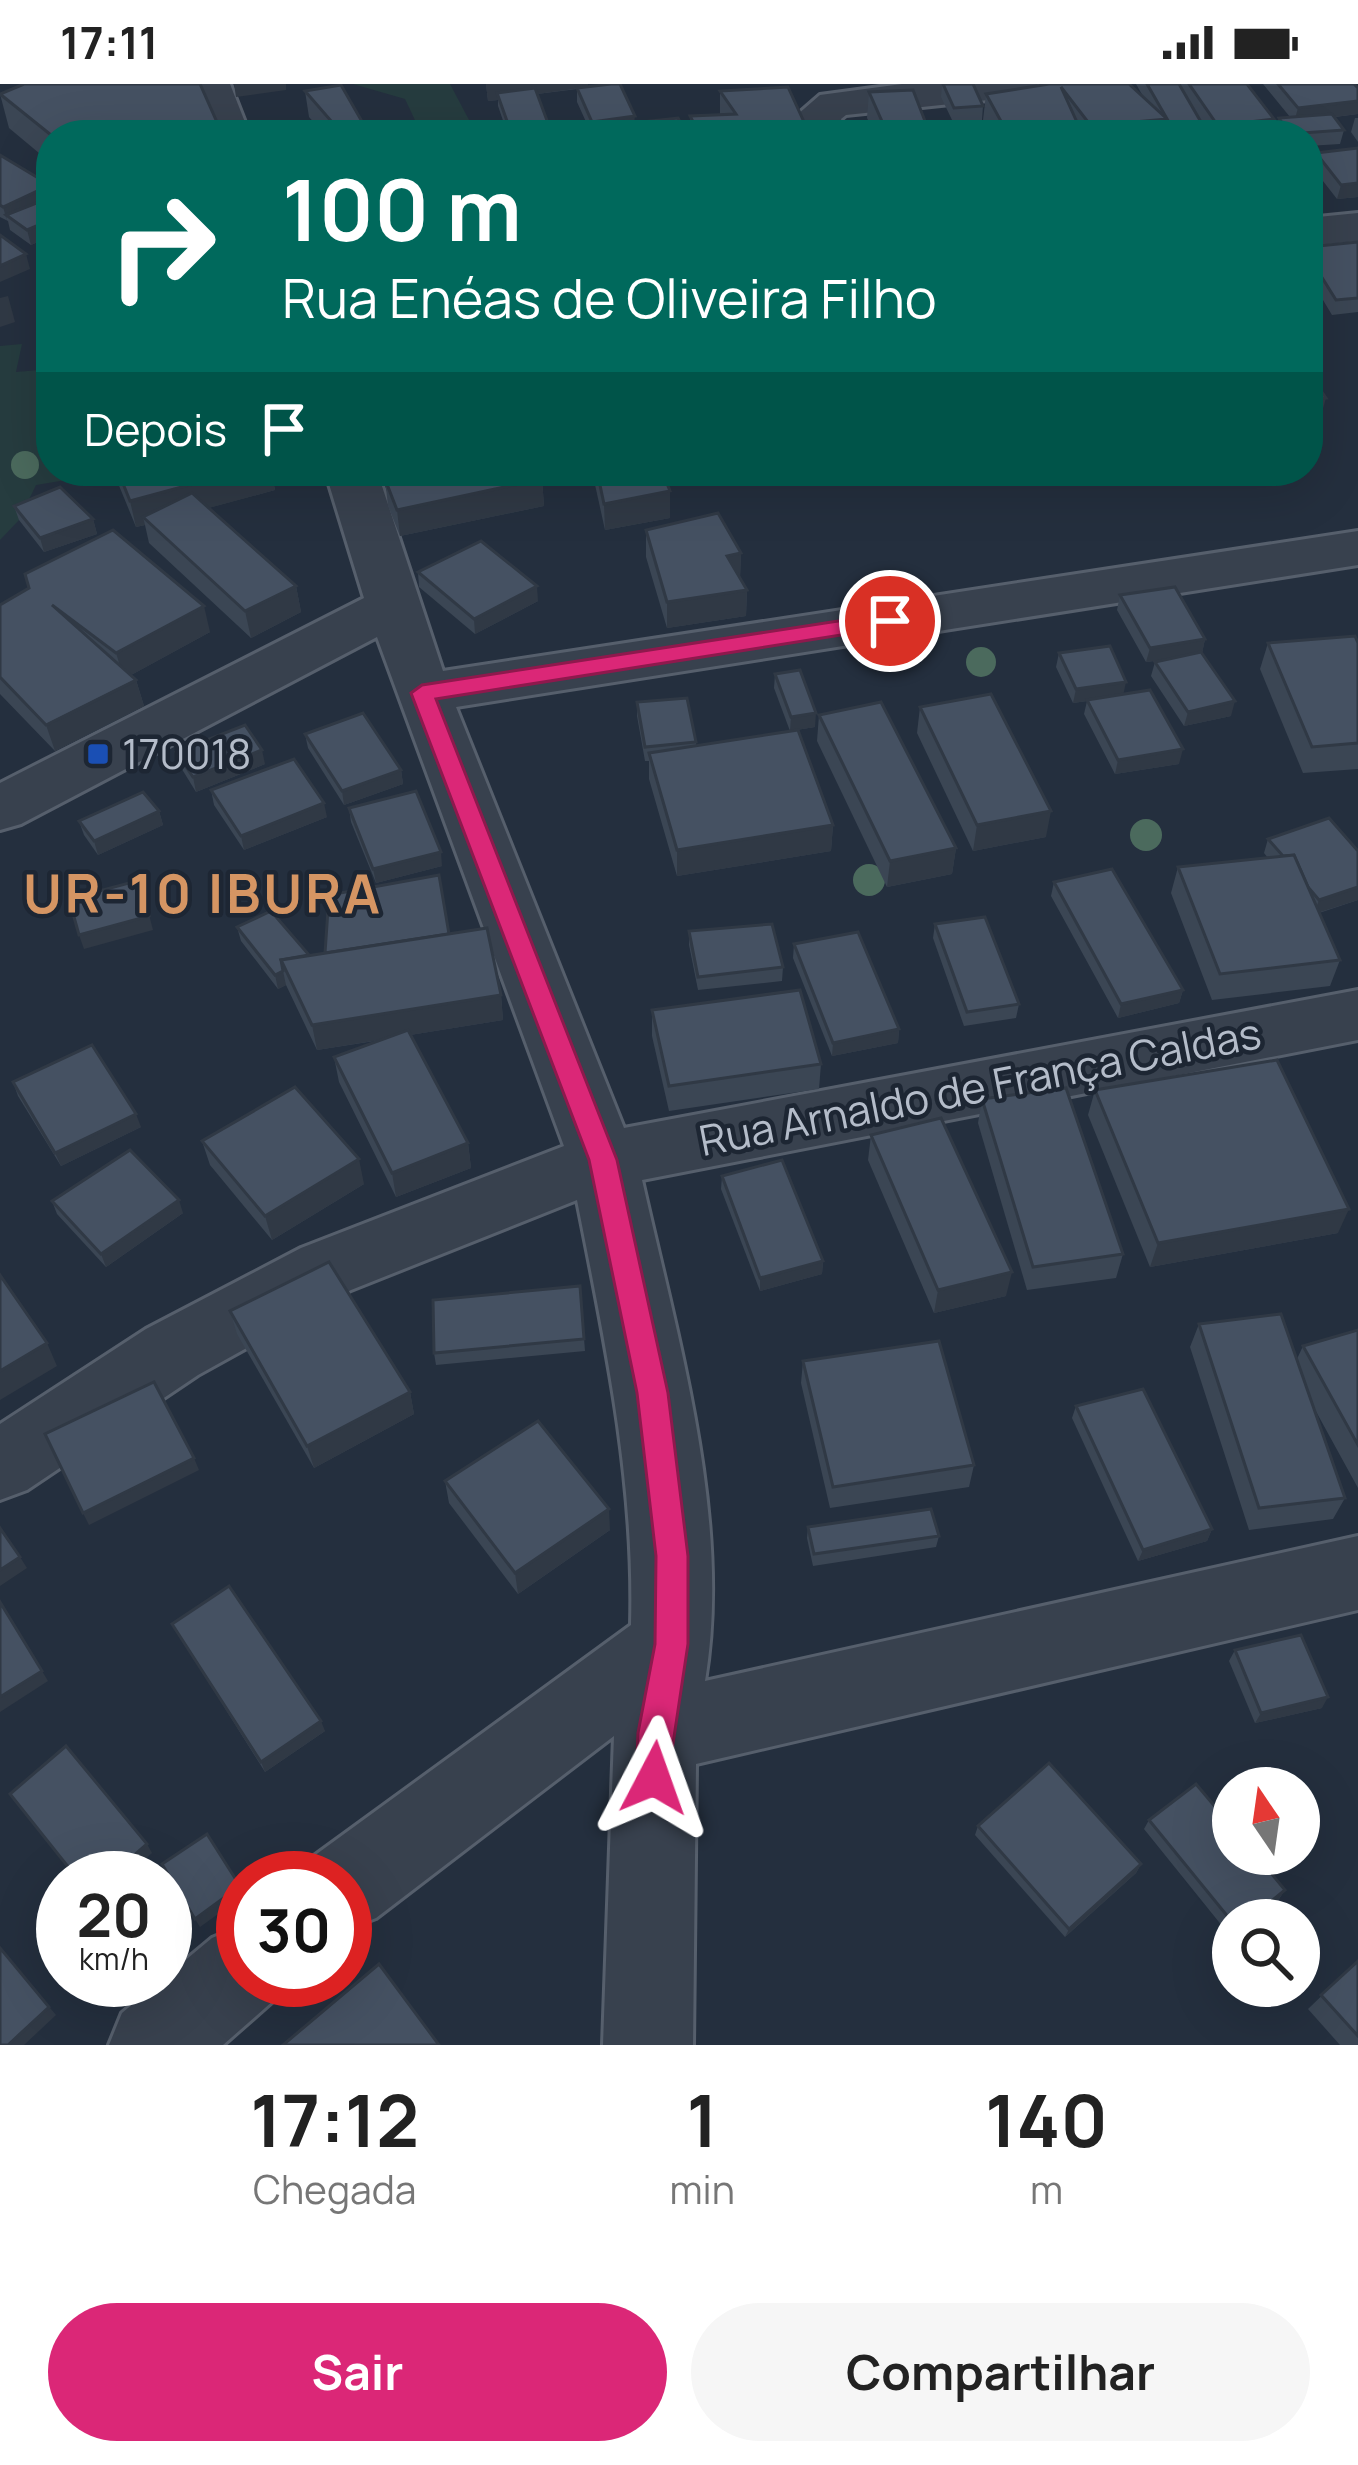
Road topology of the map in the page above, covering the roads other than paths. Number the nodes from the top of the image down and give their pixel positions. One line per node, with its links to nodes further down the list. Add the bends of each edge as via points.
1 (209, 84): 3 (street)
2 (1017, 84): 4 (street)
3 (222, 120)
4 (830, 120)
5 (1358, 227): 6 (street)
6 (1323, 230)
7 (356, 486): 9 (street)
8 (1358, 548): 10 (street)
9 (397, 604): 10 (street); 11 (street)
10 (422, 693): 13 (street)
11 (0, 809)
12 (1358, 1015): 13 (street, Rua Arnaldo de França Caldas)
13 (603, 1160): 14 (street, Rua Arnaldo de França Caldas, via 326,1268 172,1352); 16 (street, via 652,1393 672,1556)
14 (0, 1466)
15 (1358, 1573): 17 (street)
16 (671, 1644): 17 (street); 18 (street)
17 (655, 1733): 21 (street)
18 (372, 1867)
19 (216, 1992): 20 (street)
20 (154, 2045)
21 (648, 2045)

